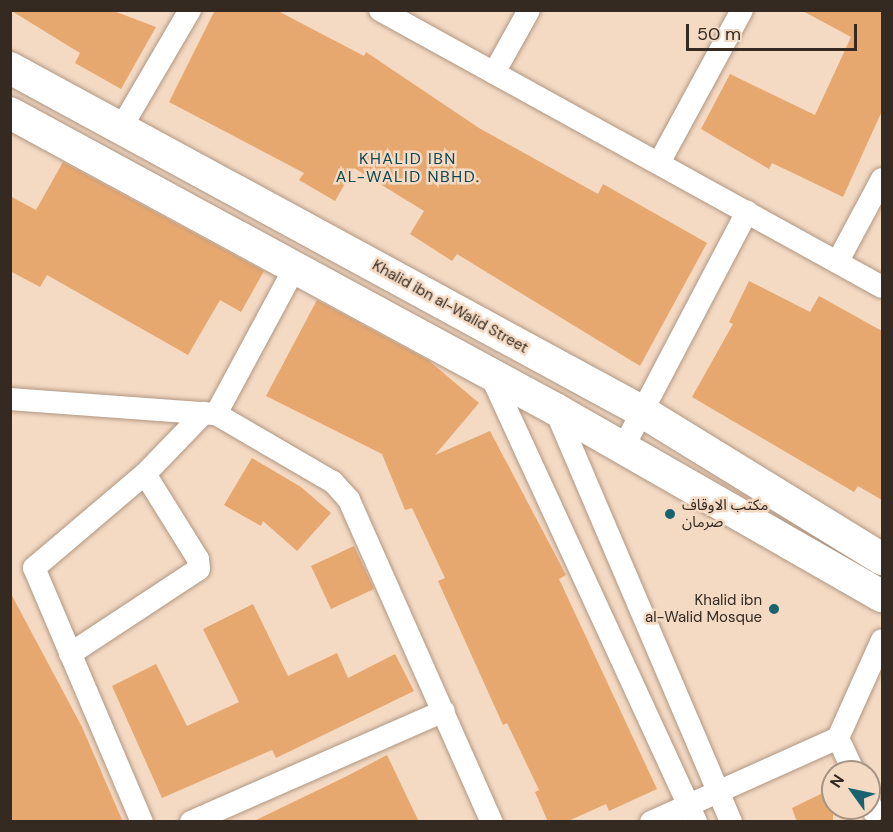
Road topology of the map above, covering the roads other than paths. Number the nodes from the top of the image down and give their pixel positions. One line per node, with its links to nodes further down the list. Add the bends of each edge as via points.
1 (190, 10): 8 (street)
2 (380, 10): 6 (street)
3 (529, 10): 6 (street)
4 (742, 10): 9 (street)
5 (10, 68): 8 (street, Khalid ibn al-Walid Street)
6 (494, 73): 9 (street)
7 (10, 113): 13 (street)
8 (121, 128): 18 (street, Khalid ibn al-Walid Street)
9 (659, 163): 11 (street)
10 (882, 179): 12 (street)
11 (747, 212): 12 (street); 18 (street)
12 (838, 261): 14 (street)
13 (295, 267): 15 (street); 19 (street)
14 (882, 286)
15 (492, 378): 17 (street); 22 (street)
16 (10, 399): 19 (street)
17 (555, 409): 20 (street); 21 (street)
18 (643, 412): 20 (street); 24 (street, Khalid ibn al-Walid Street)
19 (210, 414): 23 (street); 28 (street, via 344,492)
20 (623, 448): 25 (street)
21 (570, 456): 22 (street); 31 (street)
22 (536, 470): 32 (street)
23 (145, 474): 27 (street, via 34,568); 27 (street, via 198,559 199,569)
24 (882, 559)
25 (882, 596)
26 (882, 640): 29 (street)
27 (70, 654): 33 (street)
28 (444, 711): 34 (street); 35 (street)
29 (838, 738): 30 (street); 31 (street)
30 (848, 760)
31 (718, 791): 32 (street); 37 (street)
32 (692, 813): 36 (street)
33 (142, 822)
34 (191, 822)
35 (492, 822)
36 (651, 822)
37 (731, 822)

